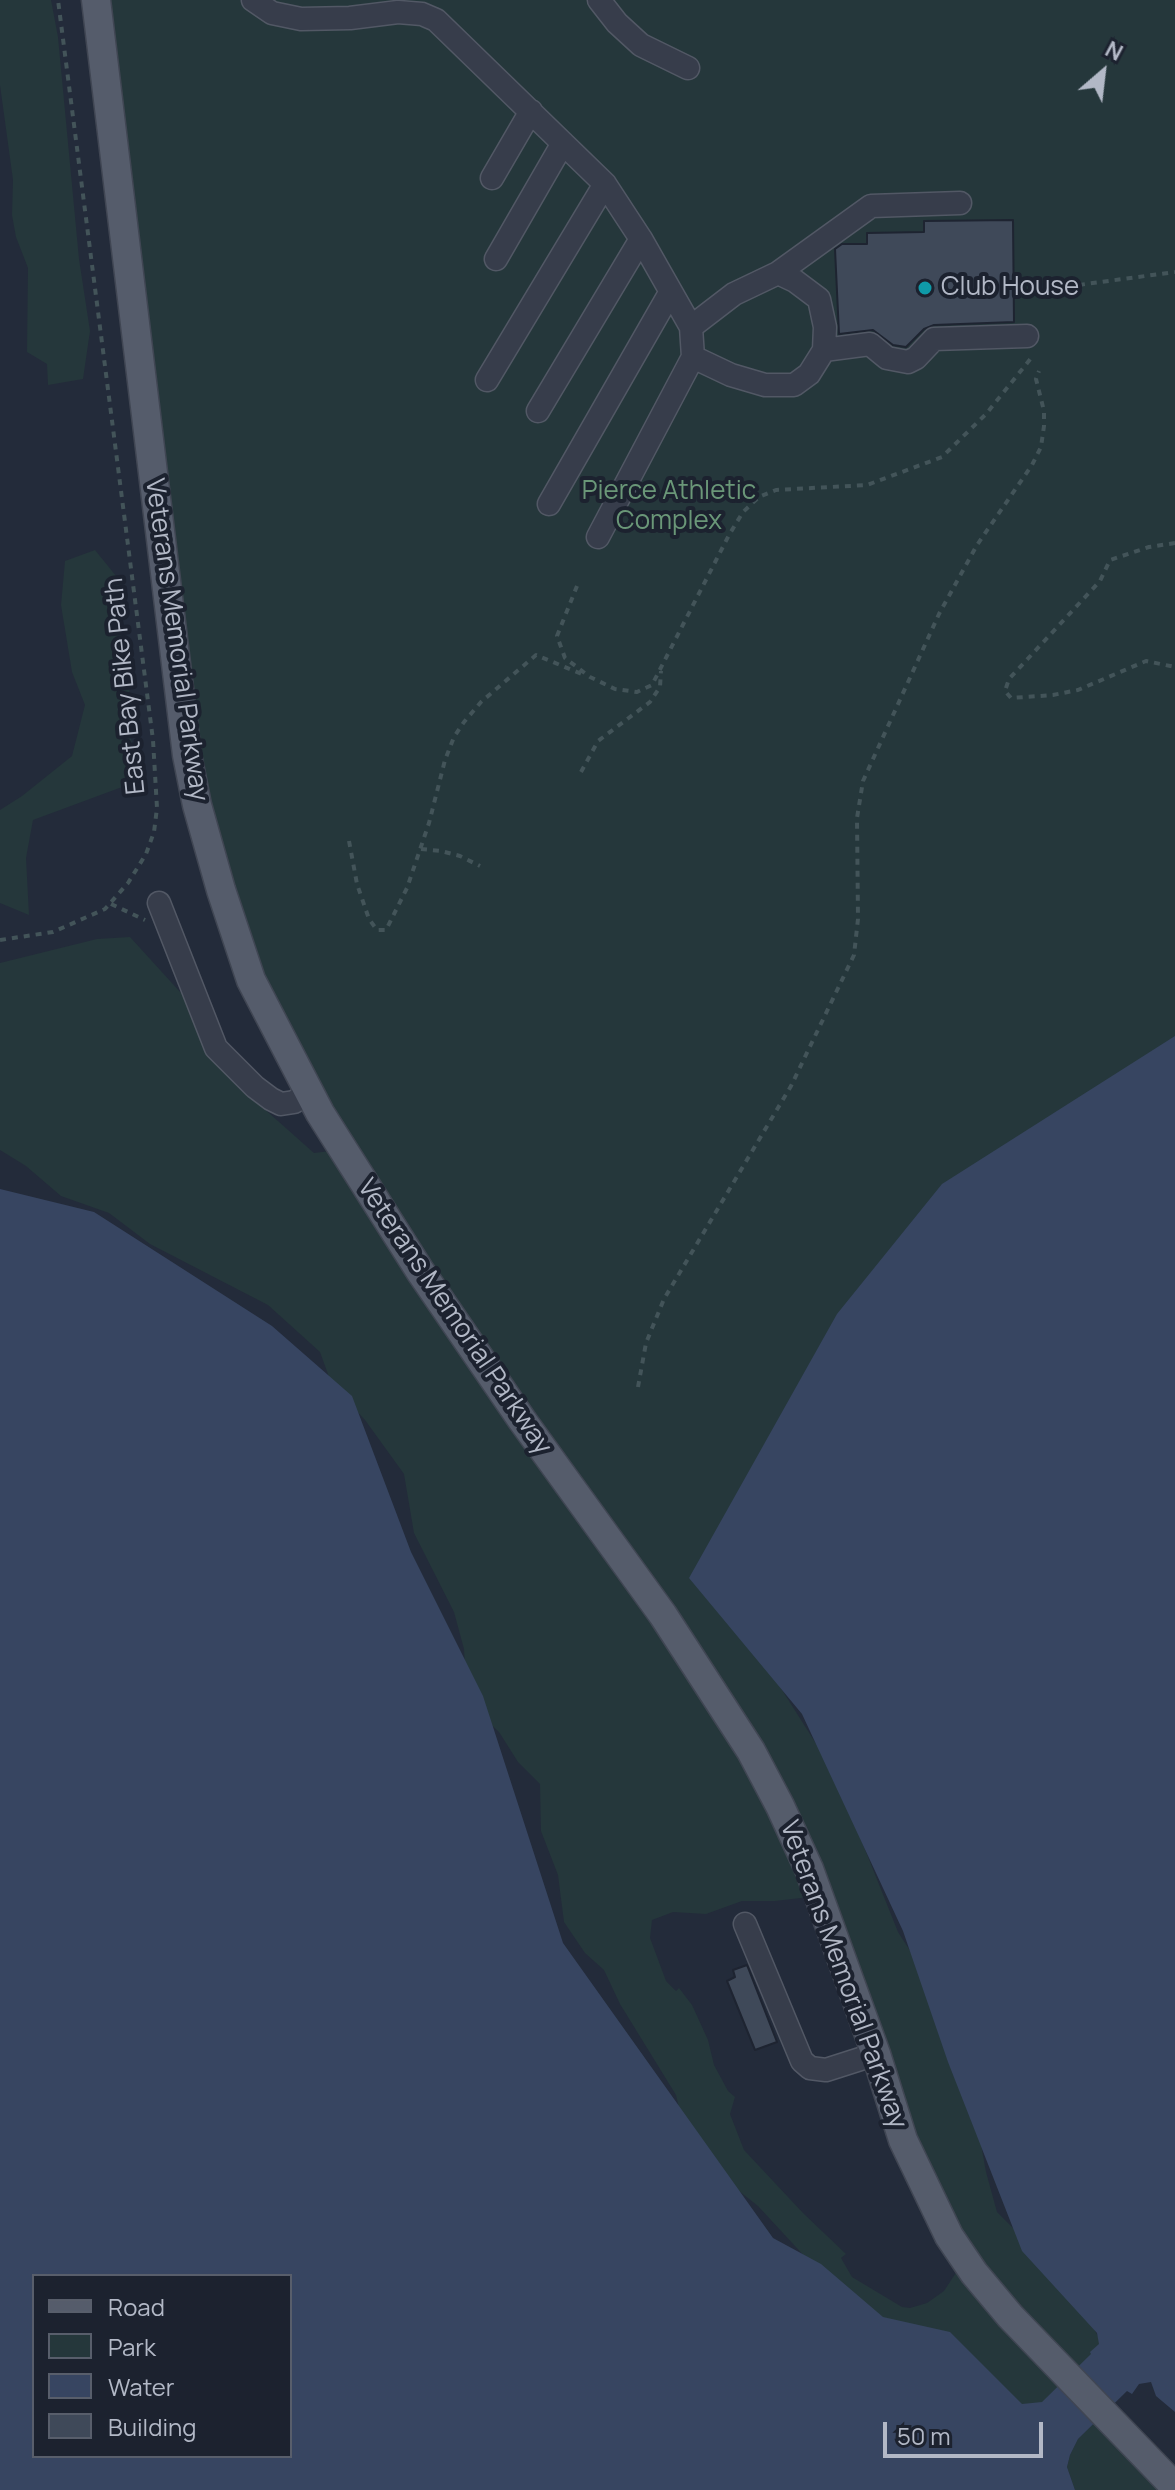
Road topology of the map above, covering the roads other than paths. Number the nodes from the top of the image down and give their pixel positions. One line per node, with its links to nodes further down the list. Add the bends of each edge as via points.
1 (96, 0): 23 (main road, Veterans Memorial Parkway, via 197,805 241,956)
2 (253, 0): 5 (lane, via 272,13 301,19 422,14 448,30)
3 (599, 0): 4 (lane, via 641,45)
4 (688, 68)
5 (531, 111): 6 (lane); 7 (lane)
6 (563, 143): 8 (lane); 11 (lane)
7 (492, 178)
8 (605, 184): 10 (lane); 18 (lane)
9 (960, 203): 12 (lane, via 871,206)
10 (641, 239): 13 (lane); 19 (lane)
11 (496, 259)
12 (778, 273): 14 (lane, via 734,294); 16 (lane, via 819,299)
13 (670, 293): 14 (lane); 20 (lane)
14 (691, 327): 17 (lane)
15 (1030, 346): 16 (lane, via 934,339 908,362 887,358 870,344)
16 (824, 350): 17 (lane, via 809,374 794,385 765,385)
17 (693, 357): 21 (lane)
18 (487, 380)
19 (538, 411)
20 (549, 504)
21 (598, 537)
22 (163, 914): 23 (lane, via 216,1048 281,1104)
23 (308, 1093): 25 (main road, Veterans Memorial Parkway, via 420,1271 663,1615 751,1751 809,1869)
24 (745, 1924): 25 (lane, via 797,2052 810,2068 826,2070)
25 (876, 2054): 26 (main road, Veterans Memorial Parkway, via 903,2140 949,2236 974,2273)
26 (1175, 2487)

